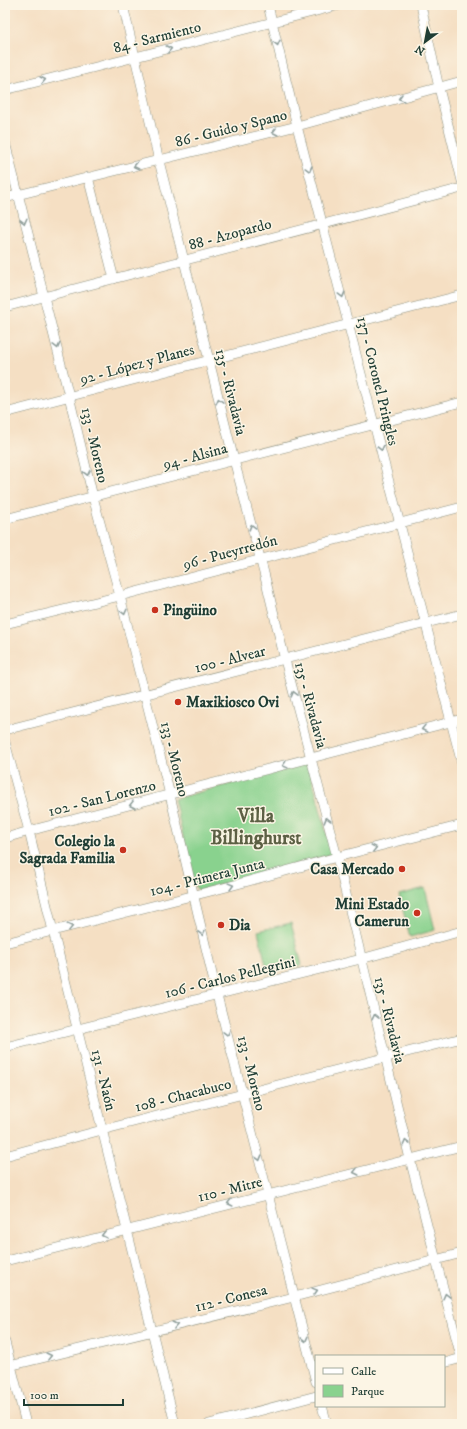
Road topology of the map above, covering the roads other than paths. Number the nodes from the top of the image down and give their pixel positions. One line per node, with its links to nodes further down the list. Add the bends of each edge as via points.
1 (123, 5): 6 (street, 135 - Rivadavia)
2 (268, 5): 5 (street, 137 - Coronel Pringles)
3 (340, 5): 5 (street, 84 - Sarmiento)
4 (421, 5): 8 (street)
5 (272, 23): 6 (street, 84 - Sarmiento, one-way to 5); 10 (street, 137 - Coronel Pringles, one-way to 10)
6 (135, 57): 9 (street, 84 - Sarmiento, one-way to 6); 12 (street, 135 - Rivadavia)
7 (462, 82): 8 (street, 86 - Guido y Spano)
8 (438, 88): 10 (street, 86 - Guido y Spano, one-way to 10); 14 (street)
9 (5, 90)
10 (297, 126): 12 (street, 86 - Guido y Spano, one-way to 12); 18 (street, 137 - Coronel Pringles, one-way to 18)
11 (5, 142): 16 (street, 133 - Moreno)
12 (159, 161): 13 (street, 86 - Guido y Spano, one-way to 13); 19 (street, 135 - Rivadavia)
13 (88, 177): 16 (street, 86 - Guido y Spano); 20 (street)
14 (462, 181)
15 (462, 188): 18 (street, 88 - Azopardo)
16 (18, 194): 17 (street, 86 - Guido y Spano); 22 (street, 133 - Moreno, one-way to 22)
17 (5, 198)
18 (323, 224): 19 (street, 88 - Azopardo); 24 (street, 137 - Coronel Pringles, one-way to 24)
19 (184, 261): 20 (street, 88 - Azopardo); 25 (street, 135 - Rivadavia)
20 (114, 279): 22 (street, 88 - Azopardo)
21 (462, 295): 24 (street, 92 - López y Planes)
22 (44, 297): 23 (street, 88 - Azopardo); 26 (street, 133 - Moreno, one-way to 26)
23 (5, 307)
24 (349, 324): 25 (street, 92 - López y Planes); 29 (street, 137 - Coronel Pringles)
25 (209, 359): 26 (street, 92 - López y Planes); 30 (street, 135 - Rivadavia, one-way to 25)
26 (69, 396): 28 (street, 92 - López y Planes); 31 (street, 133 - Moreno, one-way to 31)
27 (462, 402): 29 (street, 94 - Alsina)
28 (5, 413)
29 (375, 424): 30 (street, 94 - Alsina); 34 (street, 137 - Coronel Pringles, one-way to 34)
30 (234, 460): 31 (street, 94 - Alsina); 35 (street, 135 - Rivadavia, one-way to 30)
31 (93, 497): 33 (street, 94 - Alsina); 36 (street, 133 - Moreno)
32 (462, 507): 34 (street, 96 - Pueyrredón)
33 (5, 519)
34 (399, 524): 35 (street, 96 - Pueyrredón); 38 (street, 137 - Coronel Pringles)
35 (260, 559): 36 (street, 96 - Pueyrredón); 40 (street, 135 - Rivadavia)
36 (120, 596): 39 (street, 96 - Pueyrredón); 41 (street, 133 - Moreno, one-way to 41)
37 (462, 614): 38 (street, 100 - Alvear)
38 (425, 623): 40 (street, 100 - Alvear); 43 (street, 137 - Coronel Pringles)
39 (5, 624)
40 (285, 660): 41 (street, 100 - Alvear); 46 (street, 135 - Rivadavia, one-way to 40)
41 (144, 695): 44 (street, 100 - Alvear); 48 (street, 133 - Moreno)
42 (462, 719): 43 (street, 102 - San Lorenzo)
43 (451, 722): 46 (street, 102 - San Lorenzo, one-way to 46); 47 (street, 137 - Coronel Pringles)
44 (5, 730)
45 (5, 742): 50 (street, 131 - Naón)
46 (311, 758): 48 (street, 102 - San Lorenzo, one-way to 48); 52 (street, 135 - Rivadavia, one-way to 46)
47 (462, 764)
48 (170, 795): 50 (street, 102 - San Lorenzo, one-way to 50); 53 (street, 133 - Moreno)
49 (462, 826): 52 (street, 104 - Primera Junta, one-way to 49)
50 (29, 831): 51 (street, 102 - San Lorenzo); 54 (street, 131 - Naón)
51 (5, 838)
52 (337, 857): 53 (street, 104 - Primera Junta, one-way to 52); 57 (street, 135 - Rivadavia)
53 (193, 895): 54 (street, 104 - Primera Junta, one-way to 53); 58 (street, 133 - Moreno, one-way to 58)
54 (52, 931): 56 (street, 104 - Primera Junta); 59 (street, 131 - Naón)
55 (462, 931): 57 (street, 106 - Carlos Pellegrini)
56 (5, 943)
57 (361, 959): 58 (street, 106 - Carlos Pellegrini); 62 (street, 135 - Rivadavia, one-way to 57)
58 (217, 995): 59 (street, 106 - Carlos Pellegrini); 63 (street, 133 - Moreno, one-way to 63)
59 (77, 1029): 61 (street, 106 - Carlos Pellegrini); 64 (street, 131 - Naón)
60 (462, 1038): 62 (street, 108 - Chacabuco)
61 (5, 1047)
62 (385, 1058): 63 (street, 108 - Chacabuco); 67 (street, 135 - Rivadavia, one-way to 62)
63 (242, 1095): 64 (street, 108 - Chacabuco); 68 (street, 133 - Moreno, one-way to 68)
64 (102, 1130): 66 (street, 108 - Chacabuco); 69 (street, 131 - Naón)
65 (462, 1146): 67 (street, 110 - Mitre)
66 (5, 1156)
67 (410, 1159): 68 (street, 110 - Mitre, one-way to 68); 71 (street, 135 - Rivadavia)
68 (269, 1194): 69 (street, 110 - Mitre, one-way to 69); 73 (street, 133 - Moreno)
69 (126, 1230): 72 (street, 110 - Mitre, one-way to 72); 74 (street, 131 - Naón)
70 (462, 1253): 71 (street, 112 - Conesa)
71 (436, 1259): 73 (street, 112 - Conesa, one-way to 71); 76 (street, 135 - Rivadavia, one-way to 71)
72 (5, 1261)
73 (294, 1297): 74 (street, 112 - Conesa, one-way to 73); 79 (street, 133 - Moreno, one-way to 79)
74 (151, 1331): 78 (street, 112 - Conesa, one-way to 74); 83 (street, 131 - Naón)
75 (5, 1342): 78 (street)
76 (462, 1359): 77 (street)
77 (445, 1363)
78 (8, 1366): 82 (street)
79 (315, 1378)
80 (315, 1396): 84 (street)
81 (322, 1407): 85 (street)
82 (26, 1424)
83 (175, 1424)
84 (209, 1424)
85 (327, 1424)

